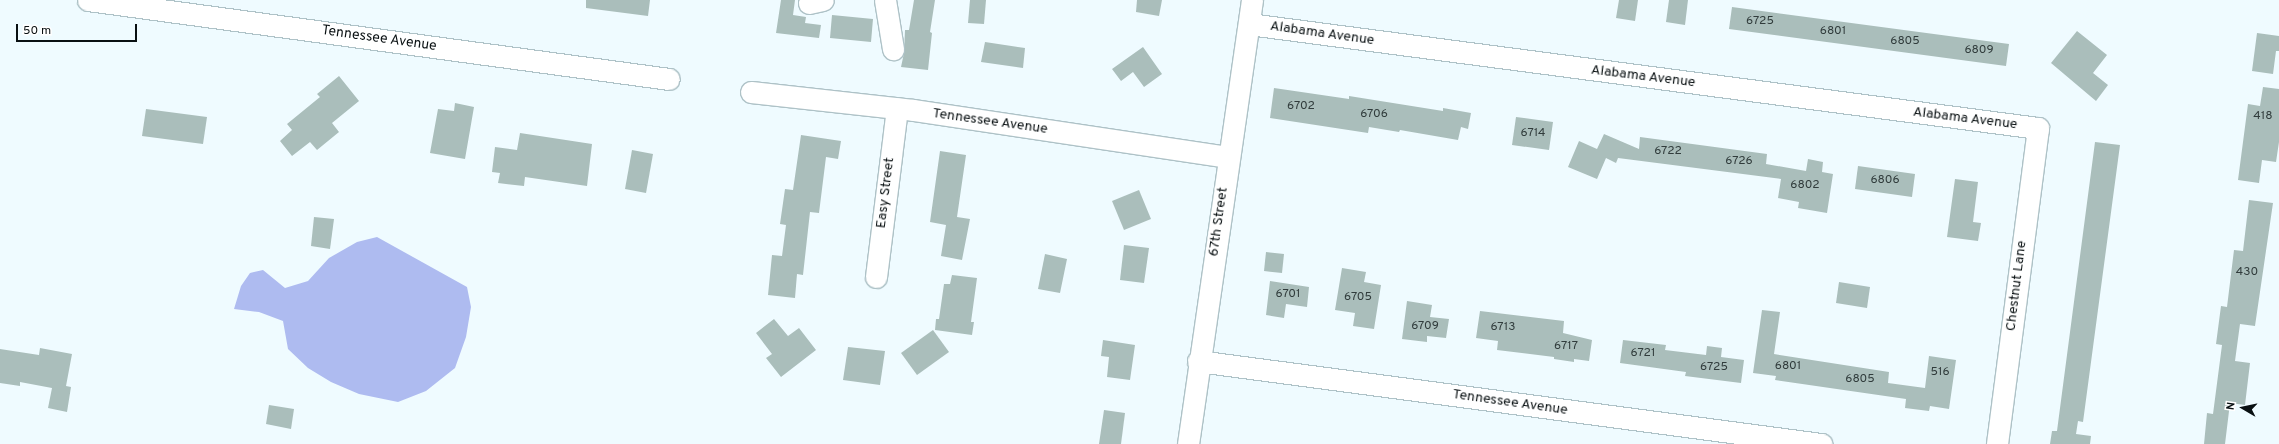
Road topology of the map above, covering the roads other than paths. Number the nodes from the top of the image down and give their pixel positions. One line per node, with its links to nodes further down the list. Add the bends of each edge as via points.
1 (88, 0): 6 (street, Tennessee Avenue)
2 (885, 0): 5 (street)
3 (1252, 0): 4 (street, 67th Street)
4 (1249, 24): 9 (street, Alabama Avenue); 10 (street, 67th Street)
5 (893, 49)
6 (668, 79)
7 (751, 92): 8 (street, Tennessee Avenue)
8 (896, 108): 10 (street, Tennessee Avenue); 11 (street, Easy Street)
9 (2038, 128): 15 (street, Chestnut Lane)
10 (1229, 157): 12 (street, 67th Street)
11 (876, 277)
12 (1198, 361): 13 (street, 67th Street); 14 (street, Tennessee Avenue)
13 (1188, 444)
14 (1821, 444)
15 (1997, 444)

